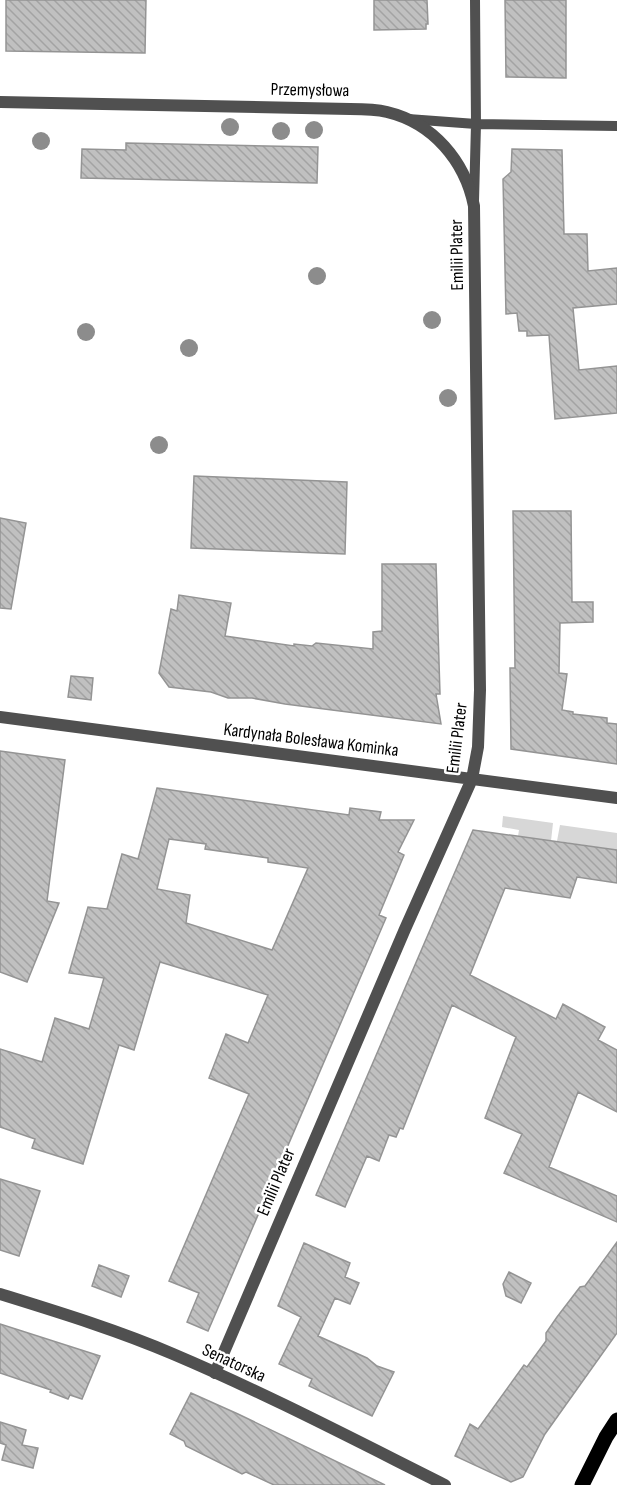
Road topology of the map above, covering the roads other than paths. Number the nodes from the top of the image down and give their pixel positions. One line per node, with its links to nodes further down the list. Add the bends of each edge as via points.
1 (475, 0): 4 (lane)
2 (0, 102): 3 (street, Przemysłowa, via 350,109 388,112)
3 (408, 119): 4 (lane, Przemysłowa); 6 (street, Emilii Plater, via 444,145 466,179)
4 (476, 124): 5 (lane, Przemysłowa); 6 (lane)
5 (617, 126)
6 (474, 206): 8 (street, Emilii Plater, via 480,690 478,747)
7 (0, 717): 8 (street, Kardynała Bolesława Kominka)
8 (472, 779): 9 (street, Kardynała Bolesława Kominka); 11 (street, Emilii Plater)
9 (617, 798)
10 (0, 1294): 11 (street, Senatorska, via 124,1335)
11 (215, 1373): 13 (street, Senatorska)
12 (617, 1420): 14 (main road)
13 (445, 1485)
14 (582, 1485)

